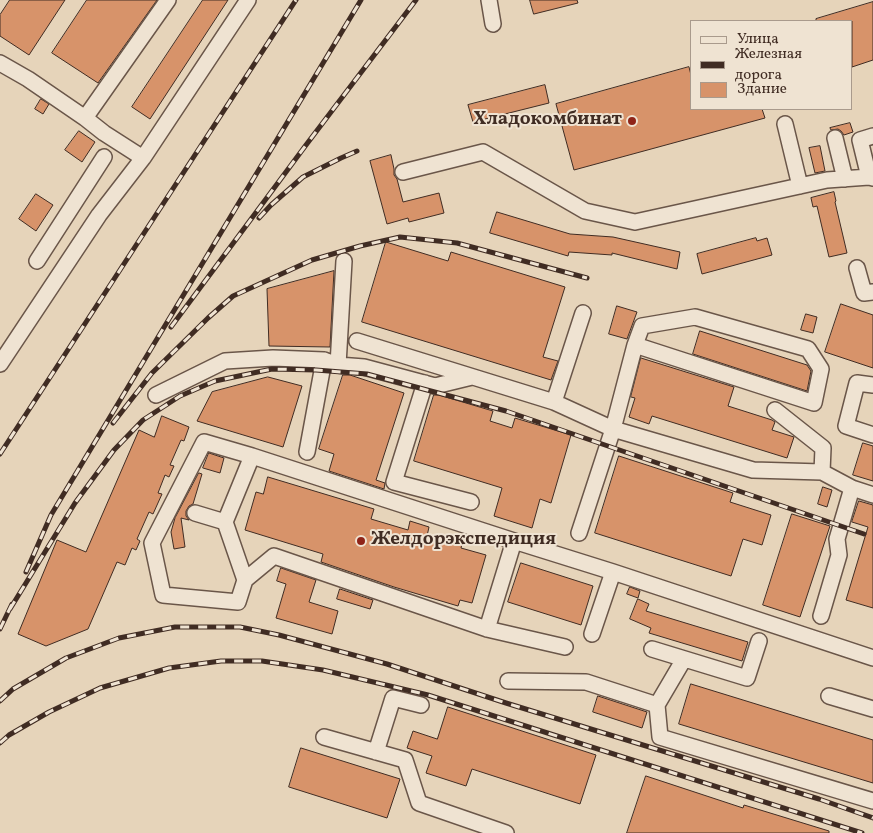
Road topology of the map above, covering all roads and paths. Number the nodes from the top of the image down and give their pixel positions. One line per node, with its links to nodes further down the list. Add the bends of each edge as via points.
1 (168, 0): 6 (street)
2 (248, 0): 11 (street)
3 (490, 0): 4 (street)
4 (493, 24)
5 (0, 63): 6 (street)
6 (85, 118): 11 (street)
7 (785, 124): 15 (street)
8 (873, 136): 13 (street, via 860,140)
9 (835, 138): 14 (street)
10 (104, 157): 16 (street)
11 (143, 158): 17 (street)
12 (403, 172): 15 (street, via 484,152 585,211 635,222)
13 (871, 178): 14 (street)
14 (845, 179): 15 (street)
15 (800, 186)
16 (76, 201): 17 (street); 18 (street)
17 (99, 215): 26 (street)
18 (37, 261)
19 (344, 261): 25 (street)
20 (857, 268): 21 (street, via 864,293)
21 (873, 292)
22 (583, 313): 31 (street)
23 (357, 341): 27 (street)
24 (635, 346): 24 (street, via 642,326 694,317 808,349 821,369 814,403); 33 (street)
25 (331, 363): 28 (street); 30 (street, via 273,358 225,361); 35 (street)
26 (0, 364)
27 (473, 377): 28 (street, via 435,386); 31 (street)
28 (425, 383): 40 (street, via 394,482)
29 (873, 385): 34 (street, via 857,383 846,426)
30 (156, 395)
31 (554, 402): 33 (street)
32 (775, 410): 37 (street, via 823,448)
33 (612, 429): 37 (street, via 753,470); 43 (street)
34 (873, 435)
35 (307, 452)
36 (252, 456): 42 (street); 44 (street); 46 (street, via 204,442 152,543 163,595 238,602)
37 (822, 472): 38 (street)
38 (852, 488): 39 (street); 47 (street, via 837,539 839,555)
39 (873, 495)
40 (471, 502)
41 (196, 513): 42 (street)
42 (225, 522): 46 (street)
43 (579, 533)
44 (514, 542): 45 (street); 48 (street)
45 (613, 572): 49 (street); 53 (street)
46 (245, 580): 48 (street, via 274,556)
47 (821, 616)
48 (487, 629): 51 (street)
49 (592, 634)
50 (759, 641): 54 (street, via 748,678)
51 (564, 647)
52 (652, 649): 54 (street)
53 (873, 658)
54 (684, 659): 58 (street)
55 (508, 681): 58 (street, via 586,682)
56 (828, 696): 59 (street)
57 (421, 705): 61 (street, via 393,698)
58 (658, 705): 62 (street, via 660,737)
59 (873, 709)
60 (324, 737): 61 (street)
61 (376, 752): 63 (street, via 405,760 419,803)
62 (873, 801)
63 (506, 833)

